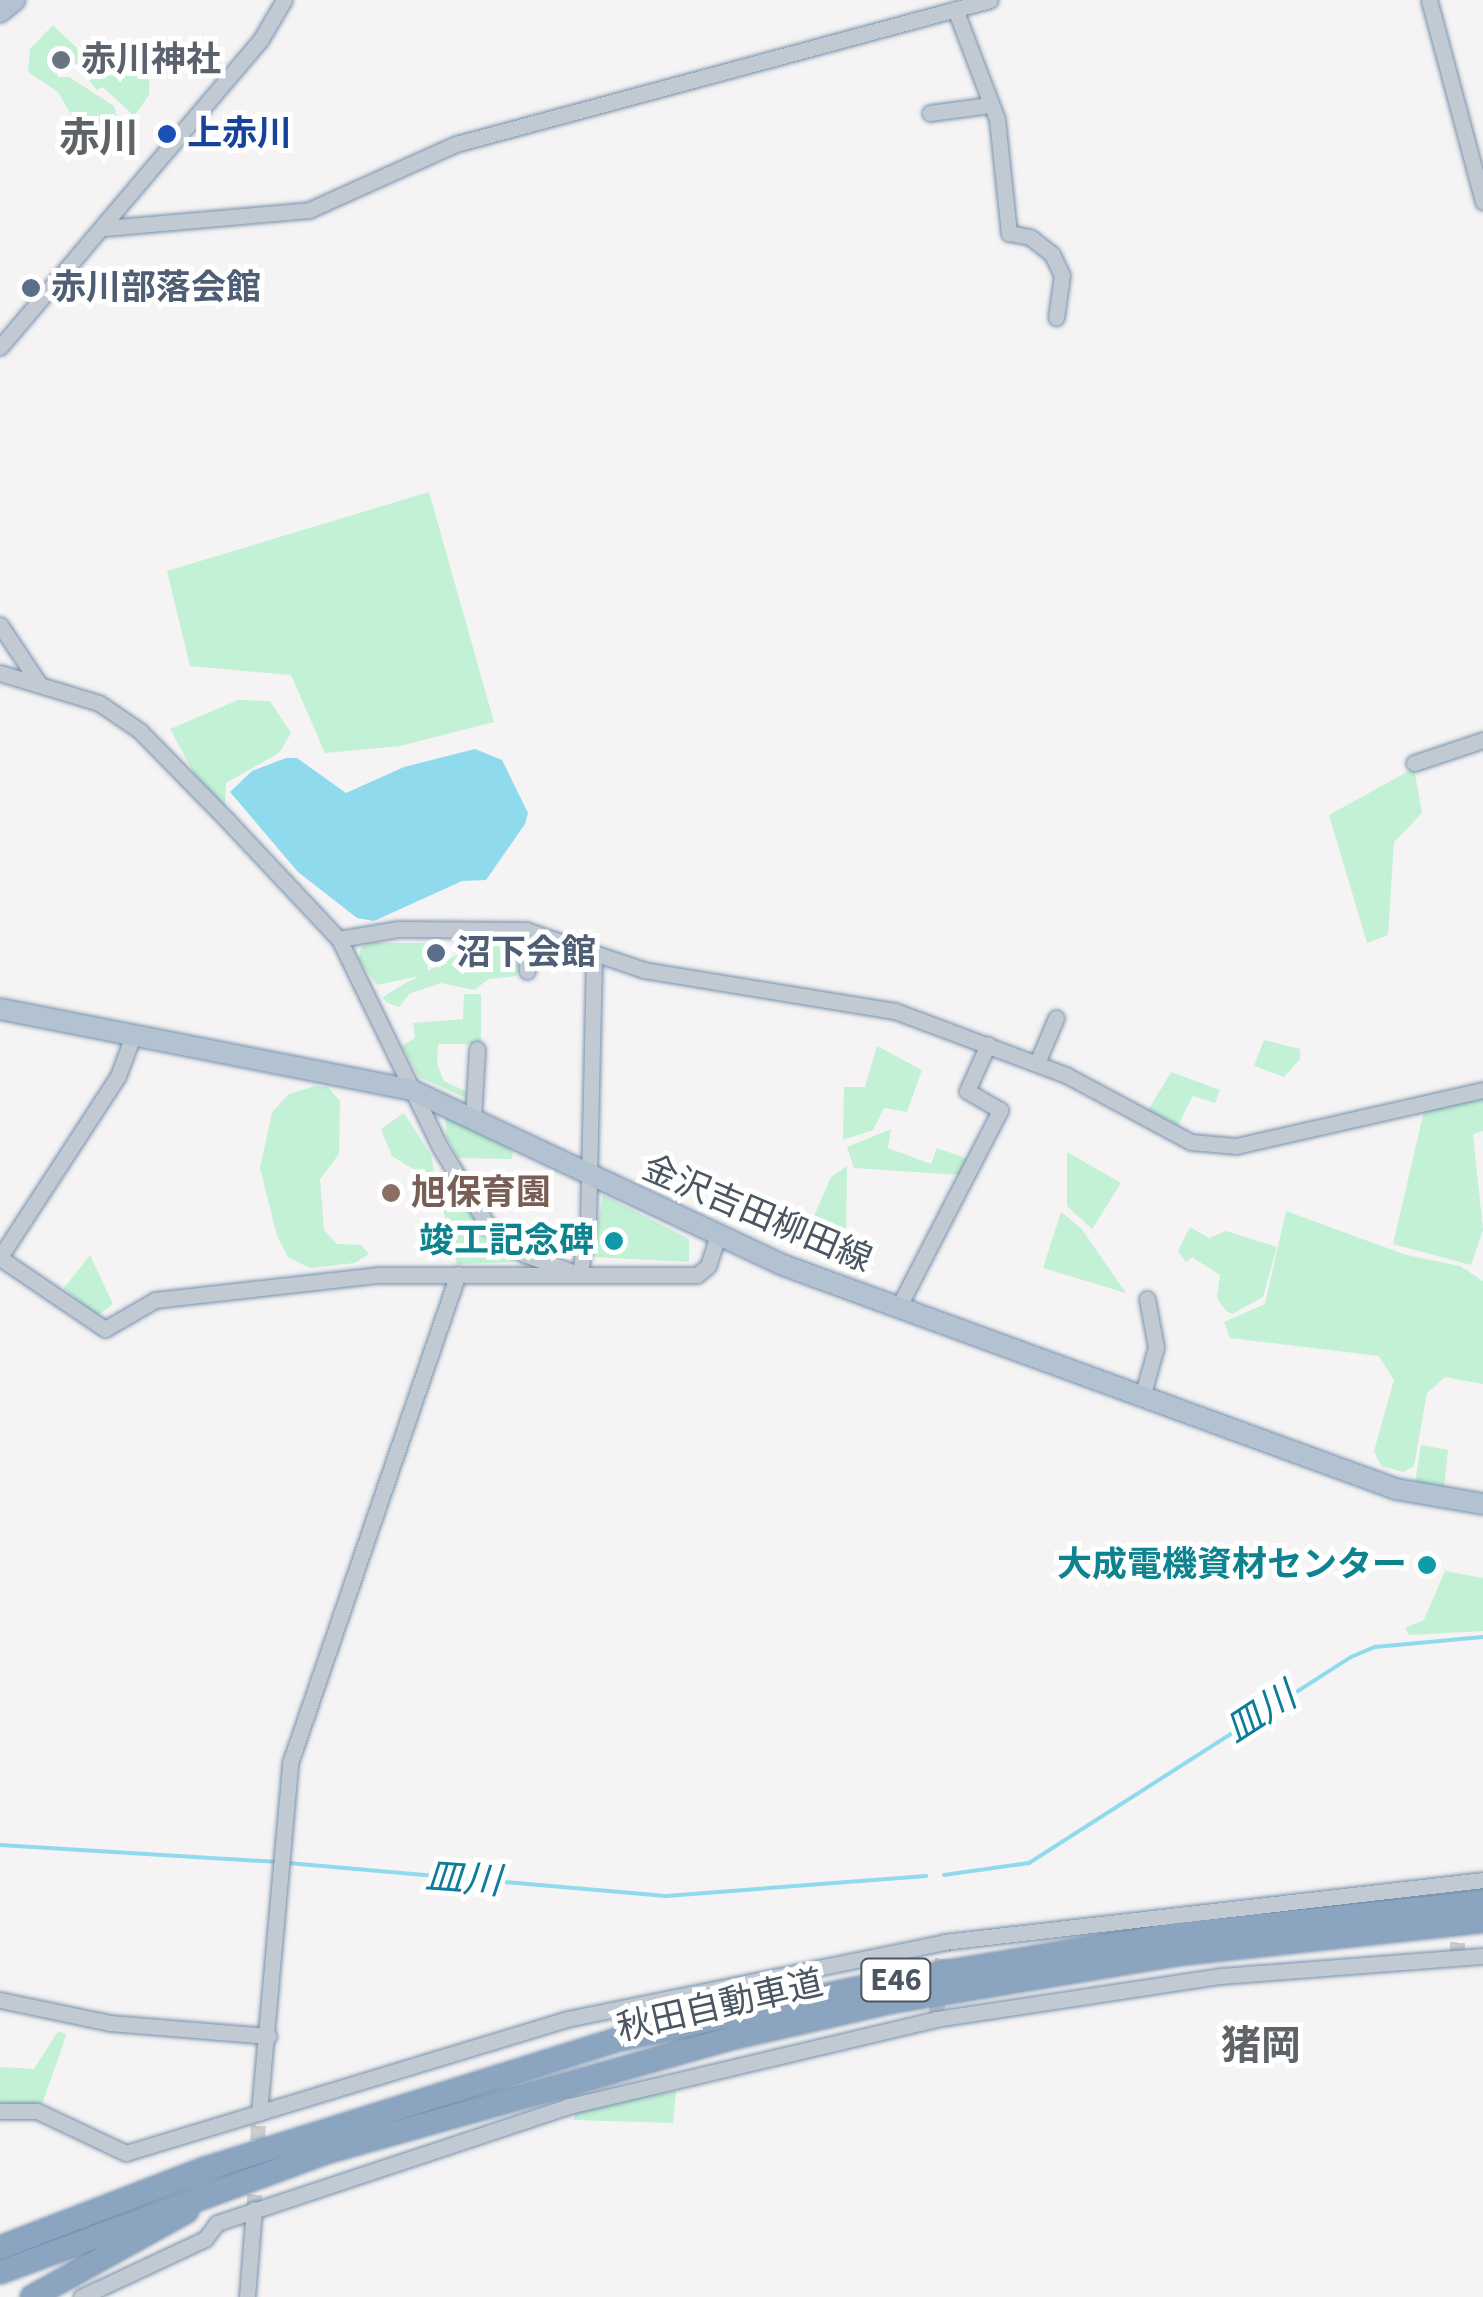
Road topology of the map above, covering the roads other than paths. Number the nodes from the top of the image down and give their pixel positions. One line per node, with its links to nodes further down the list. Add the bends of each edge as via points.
1 (14, 0): 6 (main road)
2 (284, 0): 10 (street, via 261,39)
3 (990, 0): 5 (street)
4 (1429, 0): 9 (street)
5 (955, 9): 7 (street); 10 (street, via 456,144 310,210)
6 (0, 12)
7 (989, 105): 8 (street); 11 (street, via 1009,234 1030,238 1052,254 1062,276)
8 (930, 113)
9 (1483, 202)
10 (105, 228): 12 (street)
11 (1056, 318)
12 (0, 346)
13 (0, 625): 15 (street)
14 (0, 673): 15 (street)
15 (38, 682): 19 (street, via 99,703 140,732)
16 (1483, 740): 17 (street)
17 (1414, 763)
18 (526, 930): 19 (street, via 398,929); 20 (street); 21 (street)
19 (339, 939): 28 (street)
20 (594, 955): 25 (street, via 679,977 895,1011); 31 (street)
21 (527, 971)
22 (0, 1009): 24 (main road, 金沢吉田柳田線)
23 (1056, 1018): 27 (street)
24 (134, 1033): 28 (main road, 金沢吉田柳田線); 33 (street, via 118,1076)
25 (988, 1044): 27 (street); 37 (street, via 967,1091 1000,1110)
26 (478, 1048): 30 (street)
27 (1037, 1063): 29 (street, via 1191,1142 1236,1146)
28 (412, 1090): 30 (main road, 金沢吉田柳田線); 34 (street, via 488,1226 524,1254)
29 (1483, 1090)
30 (472, 1120): 31 (main road, 金沢吉田柳田線)
31 (585, 1174): 32 (main road, 金沢吉田柳田線); 34 (street, via 588,1223)
32 (717, 1238): 34 (street, via 708,1266 697,1275); 37 (main road, 金沢吉田柳田線)
33 (0, 1257): 35 (street, via 105,1330 155,1300)
34 (575, 1271): 35 (street)
35 (458, 1274): 45 (street, via 303,1712 278,1862)
36 (1147, 1299): 38 (street, via 1156,1347)
37 (898, 1308): 38 (main road, 金沢吉田柳田線)
38 (1143, 1394): 39 (main road, 金沢吉田柳田線, via 1396,1490)
39 (1483, 1504)
40 (1483, 1880): 47 (street, via 944,1942 567,2019)
41 (1483, 1902): 50 (highway, 秋田自動車道 / E46, via 1178,1934 712,2018 478,2081)
42 (1483, 1922): 48 (highway, 秋田自動車道 / E46, via 1178,1954 894,2000 622,2064)
43 (1483, 1956): 49 (street, via 1222,1976 936,2019 569,2106)
44 (0, 2000): 45 (street, via 110,2023)
45 (268, 2036): 47 (street)
46 (0, 2111): 47 (street, via 38,2111 101,2146 126,2152)
47 (260, 2113)
48 (237, 2182): 53 (highway, 秋田自動車道 / E46); 54 (highway)
49 (254, 2210): 55 (street); 56 (street)
50 (67, 2219): 51 (highway); 52 (highway, 秋田自動車道 / E46)
51 (0, 2240)
52 (0, 2248)
53 (0, 2272)
54 (32, 2297)
55 (80, 2297)
56 (247, 2297)

